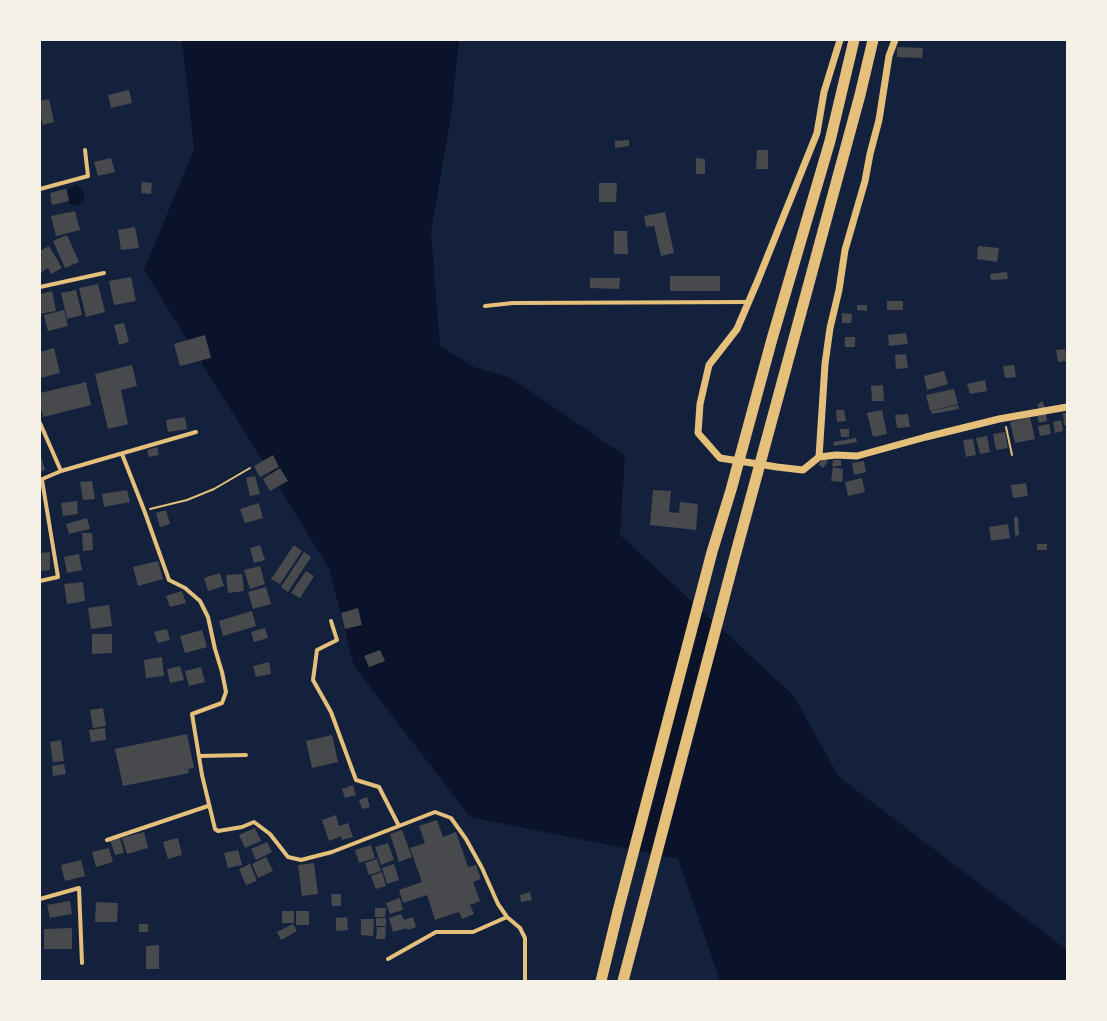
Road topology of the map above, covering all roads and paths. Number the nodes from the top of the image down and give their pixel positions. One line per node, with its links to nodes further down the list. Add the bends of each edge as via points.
1 (840, 40): 9 (street, via 824,92 817,133)
2 (854, 40): 34 (highway, via 830,141 712,552)
3 (872, 40): 35 (highway, via 860,95 734,556)
4 (895, 40): 17 (street, via 889,56 879,120 865,181 845,250 830,328)
5 (85, 150): 6 (street, via 88,176)
6 (40, 189)
7 (104, 273): 8 (street)
8 (40, 287)
9 (749, 302): 10 (street, via 513,303); 17 (street, via 737,328 709,365 700,404 698,433 720,458 803,470)
10 (485, 306)
11 (1067, 407): 12 (street)
12 (1004, 418): 16 (path); 17 (street, via 856,456)
13 (40, 423): 19 (street)
14 (196, 432): 15 (street)
15 (122, 454): 19 (street); 21 (street)
16 (1012, 455)
17 (819, 457)
18 (250, 468): 21 (path, via 214,489 187,500)
19 (61, 471): 20 (street)
20 (41, 480): 22 (street, via 58,577)
21 (144, 510): 25 (street, via 169,580 185,588 200,602 208,616 222,672 226,692 222,704 192,714)
22 (40, 581)
23 (331, 621): 27 (street, via 337,640 317,650 313,680 331,712 356,780 379,787)
24 (246, 755): 25 (street)
25 (199, 756): 26 (street)
26 (208, 806): 27 (street, via 214,829 218,831 242,827 254,822 270,834 288,857 301,860 332,852); 28 (street)
27 (399, 826): 30 (street, via 435,812 451,818 466,839)
28 (107, 840)
29 (40, 899): 32 (street, via 79,888)
30 (507, 917): 31 (street, via 473,932 436,932); 33 (street, via 520,928 525,938)
31 (388, 959)
32 (82, 963)
33 (525, 981)
34 (601, 981)
35 (623, 981)

